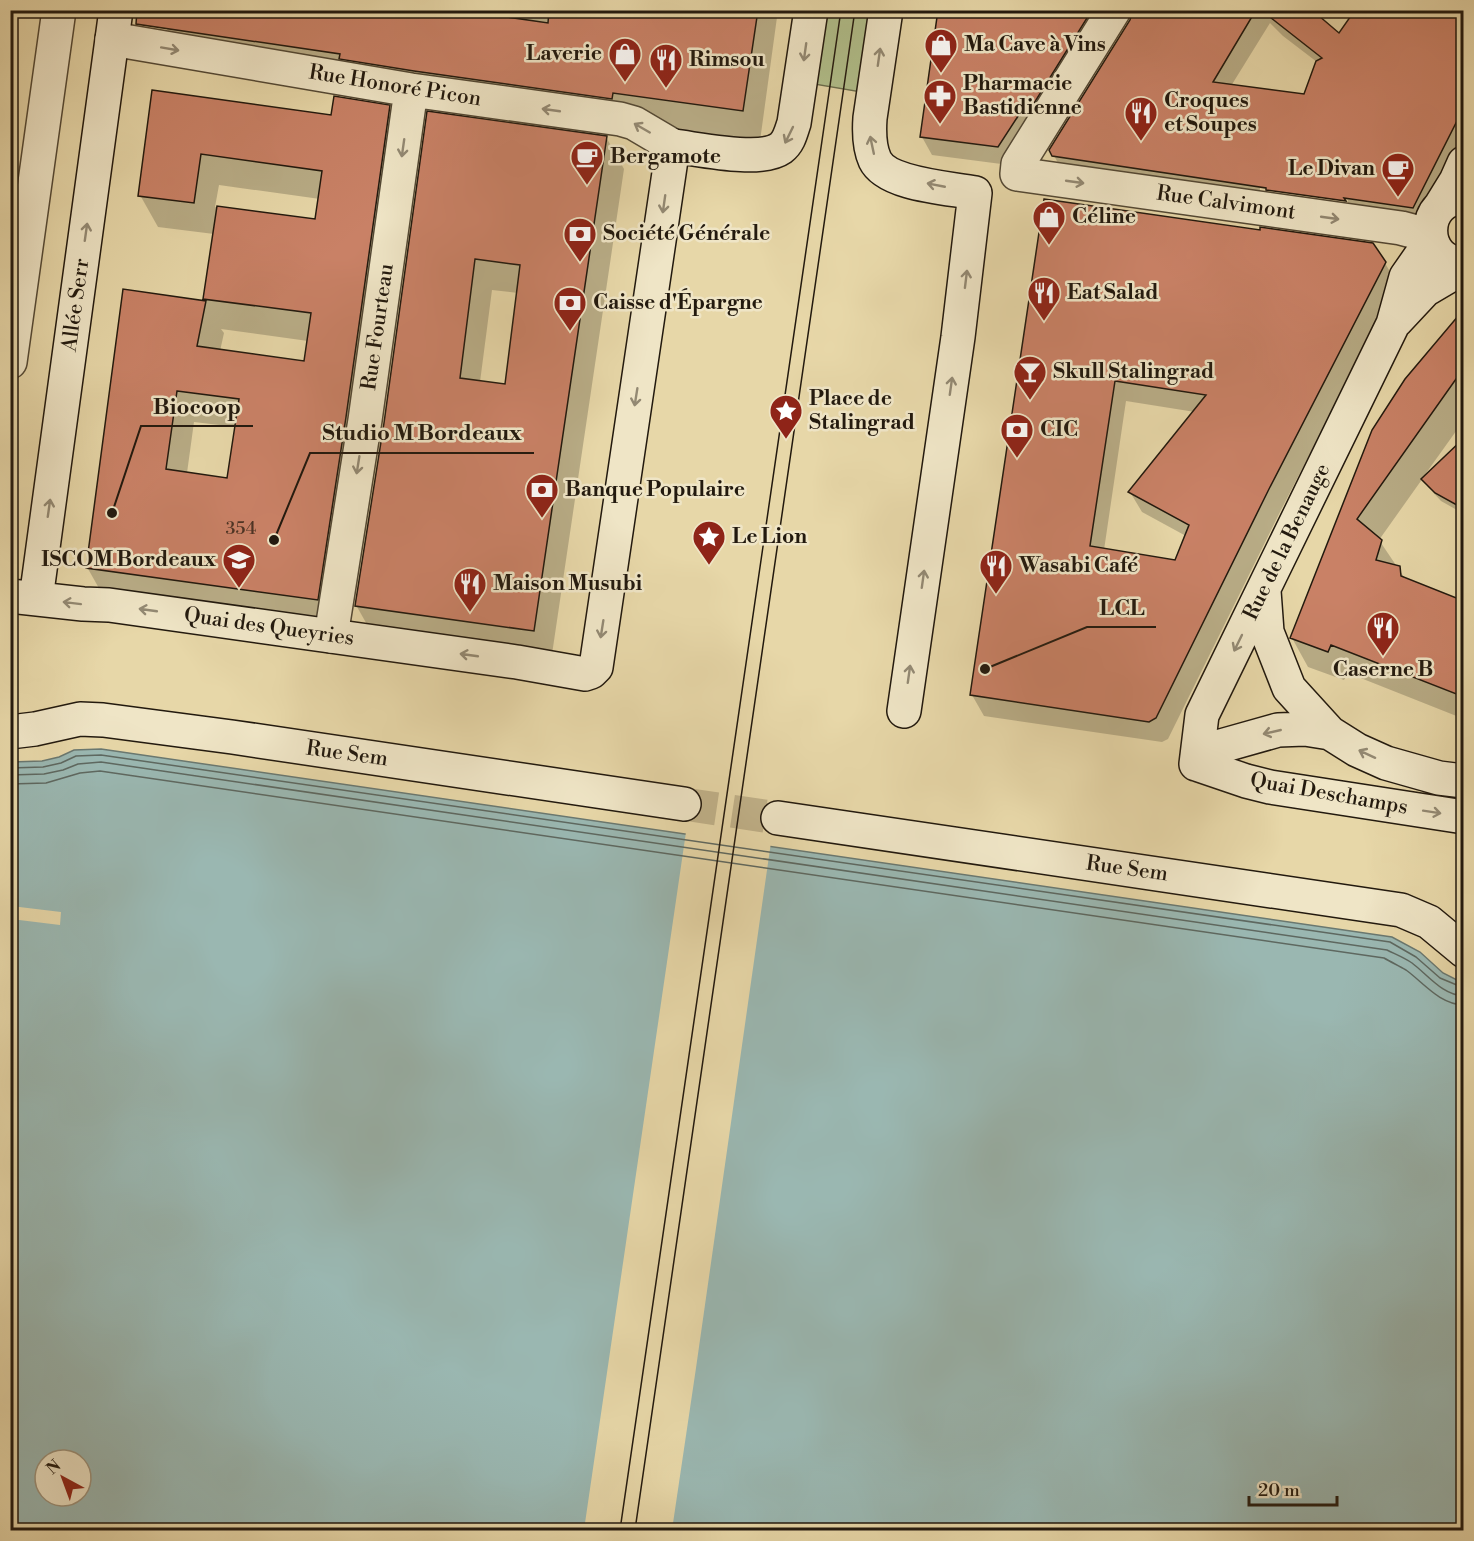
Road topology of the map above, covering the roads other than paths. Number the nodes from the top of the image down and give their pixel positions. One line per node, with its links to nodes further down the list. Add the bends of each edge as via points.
1 (59, 10): 15 (street)
2 (811, 10): 7 (street, one-way to 7, via 798,103 790,138 783,147 754,156)
3 (886, 10): 10 (street, one-way to 3, via 896,177 882,170 875,160 869,133)
4 (1114, 10): 9 (street, via 1018,164)
5 (114, 25): 6 (street, Rue Honoré Picon, one-way to 6); 17 (street, Allée Serr, one-way to 5)
6 (411, 90): 7 (street, Rue Honoré Picon, one-way to 6, via 620,119); 18 (street, Rue Fourteau, one-way to 18)
7 (673, 146): 18 (street, Quai des Queyries, one-way to 18, via 596,667 585,674)
8 (1464, 163): 11 (street)
9 (1017, 174): 10 (street); 12 (street, Rue Calvimont, one-way to 12, via 1401,228)
10 (975, 193): 19 (street, one-way to 10)
11 (1452, 202): 12 (street, via 1434,214)
12 (1431, 241): 13 (street, via 1443,257); 14 (street, Rue de la Benauge, via 1406,277)
13 (1464, 266): 14 (street, Rue de la Benauge, via 1425,290)
14 (1393, 324): 16 (street, Rue de la Benauge)
15 (10, 362)
16 (1264, 591): 21 (street, Quai Deschamps, via 1267,632 1289,688); 22 (street, Rue de la Benauge, one-way to 22, via 1202,715)
17 (23, 597): 18 (street, Quai des Queyries, one-way to 17)
18 (331, 636)
19 (904, 711)
20 (10, 732): 24 (street, Rue Sem, via 80,719 103,720)
21 (1330, 733): 22 (street, one-way to 22, via 1278,730 1214,748); 23 (street, Quai Deschamps, one-way to 21, via 1386,763)
22 (1196, 764): 25 (street, Quai Deschamps, one-way to 25, via 1270,787)
23 (1464, 781)
24 (684, 804)
25 (1464, 816)
26 (778, 818): 27 (street, Rue Sem, via 1401,910 1429,922)
27 (1464, 951)

